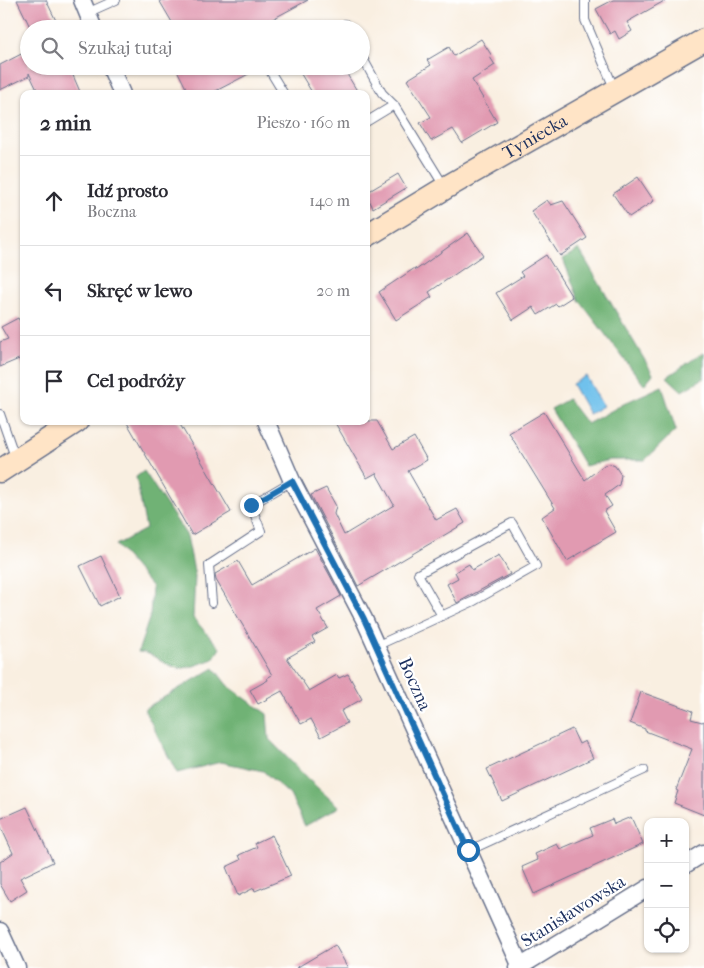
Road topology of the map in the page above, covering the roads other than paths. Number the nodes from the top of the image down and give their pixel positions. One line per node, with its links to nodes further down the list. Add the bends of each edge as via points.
1 (116, 0): 3 (lane)
2 (585, 0): 11 (lane, via 585,20)
3 (85, 6): 4 (street)
4 (90, 20)
5 (704, 40): 11 (street, Tyniecka)
6 (370, 71): 12 (lane, via 382,93)
7 (114, 75): 9 (street)
8 (272, 75): 10 (lane)
9 (120, 90)
10 (282, 90)
11 (614, 90): 14 (street, Tyniecka)
12 (394, 105): 13 (lane); 14 (lane)
13 (370, 120)
14 (445, 188): 15 (street, Tyniecka)
15 (370, 234)
16 (0, 414): 19 (lane)
17 (71, 425): 19 (street)
18 (268, 425): 20 (street, Boczna)
19 (8, 467)
20 (292, 481): 21 (lane, via 251,505 261,532 209,565); 23 (street, Boczna)
21 (212, 602)
22 (442, 616): 22 (lane, via 536,566 512,523 418,574); 23 (lane)
23 (376, 646): 25 (street, Boczna)
24 (644, 770): 25 (lane)
25 (468, 850): 30 (street, Boczna)
26 (704, 853): 27 (street)
27 (687, 863)
28 (644, 890): 30 (street, Stanisławowska)
29 (0, 931): 31 (street)
30 (520, 967)
31 (17, 968)

